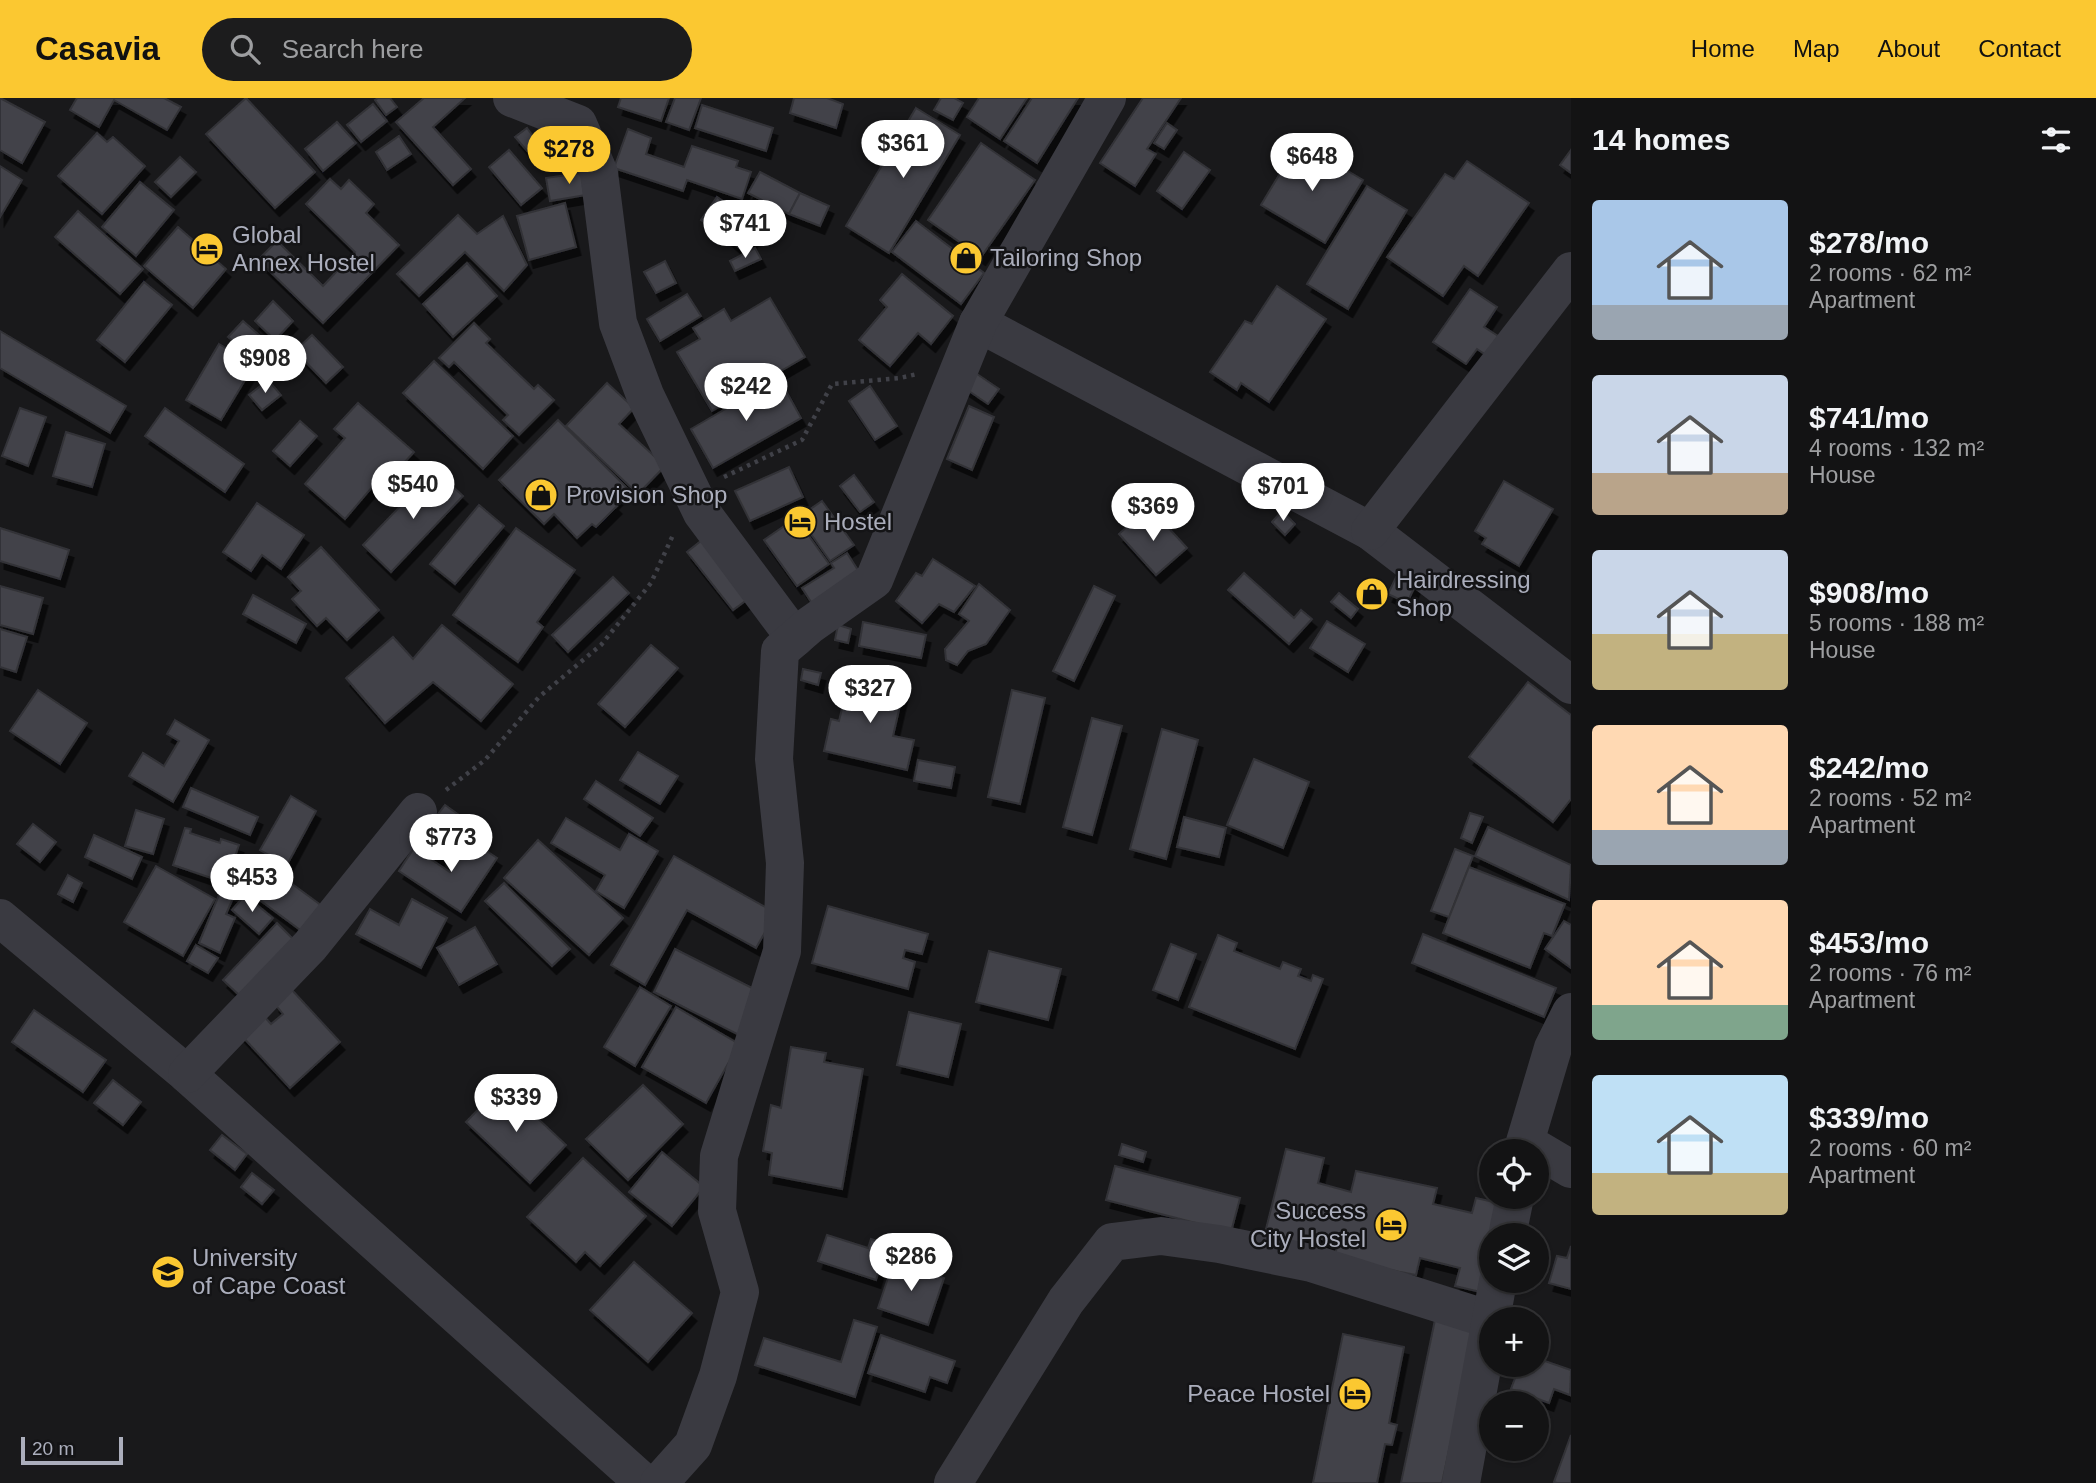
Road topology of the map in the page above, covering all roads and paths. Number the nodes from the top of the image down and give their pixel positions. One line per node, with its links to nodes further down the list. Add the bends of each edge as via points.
1 (513, 98): 6 (street, via 578,124 598,173 618,323 645,395)
2 (1107, 98): 4 (street)
3 (1571, 271): 7 (street)
4 (978, 323): 5 (street); 7 (street)
5 (962, 362): 6 (path, via 900,379 832,384 802,440); 8 (street, via 874,580)
6 (692, 492): 8 (street, via 702,513); 10 (path, via 651,583 601,645 539,697 485,760)
7 (1370, 531): 9 (street)
8 (795, 638): 20 (street, via 780,651 774,759 785,863 782,951 719,1156 717,1212 740,1292 694,1445)
9 (1571, 685)
10 (418, 812): 13 (street, via 310,946)
11 (0, 918): 13 (street)
12 (1571, 1012): 14 (street, via 1553,1048)
13 (187, 1074): 19 (street)
14 (1526, 1139)
15 (1549, 1159): 16 (street)
16 (1571, 1169)
17 (1479, 1316): 21 (street, via 1311,1263 1232,1247 1161,1236 1112,1242 1066,1301)
18 (1481, 1377): 22 (street)
19 (644, 1483)
20 (659, 1483)
21 (953, 1483)
22 (1461, 1483)

